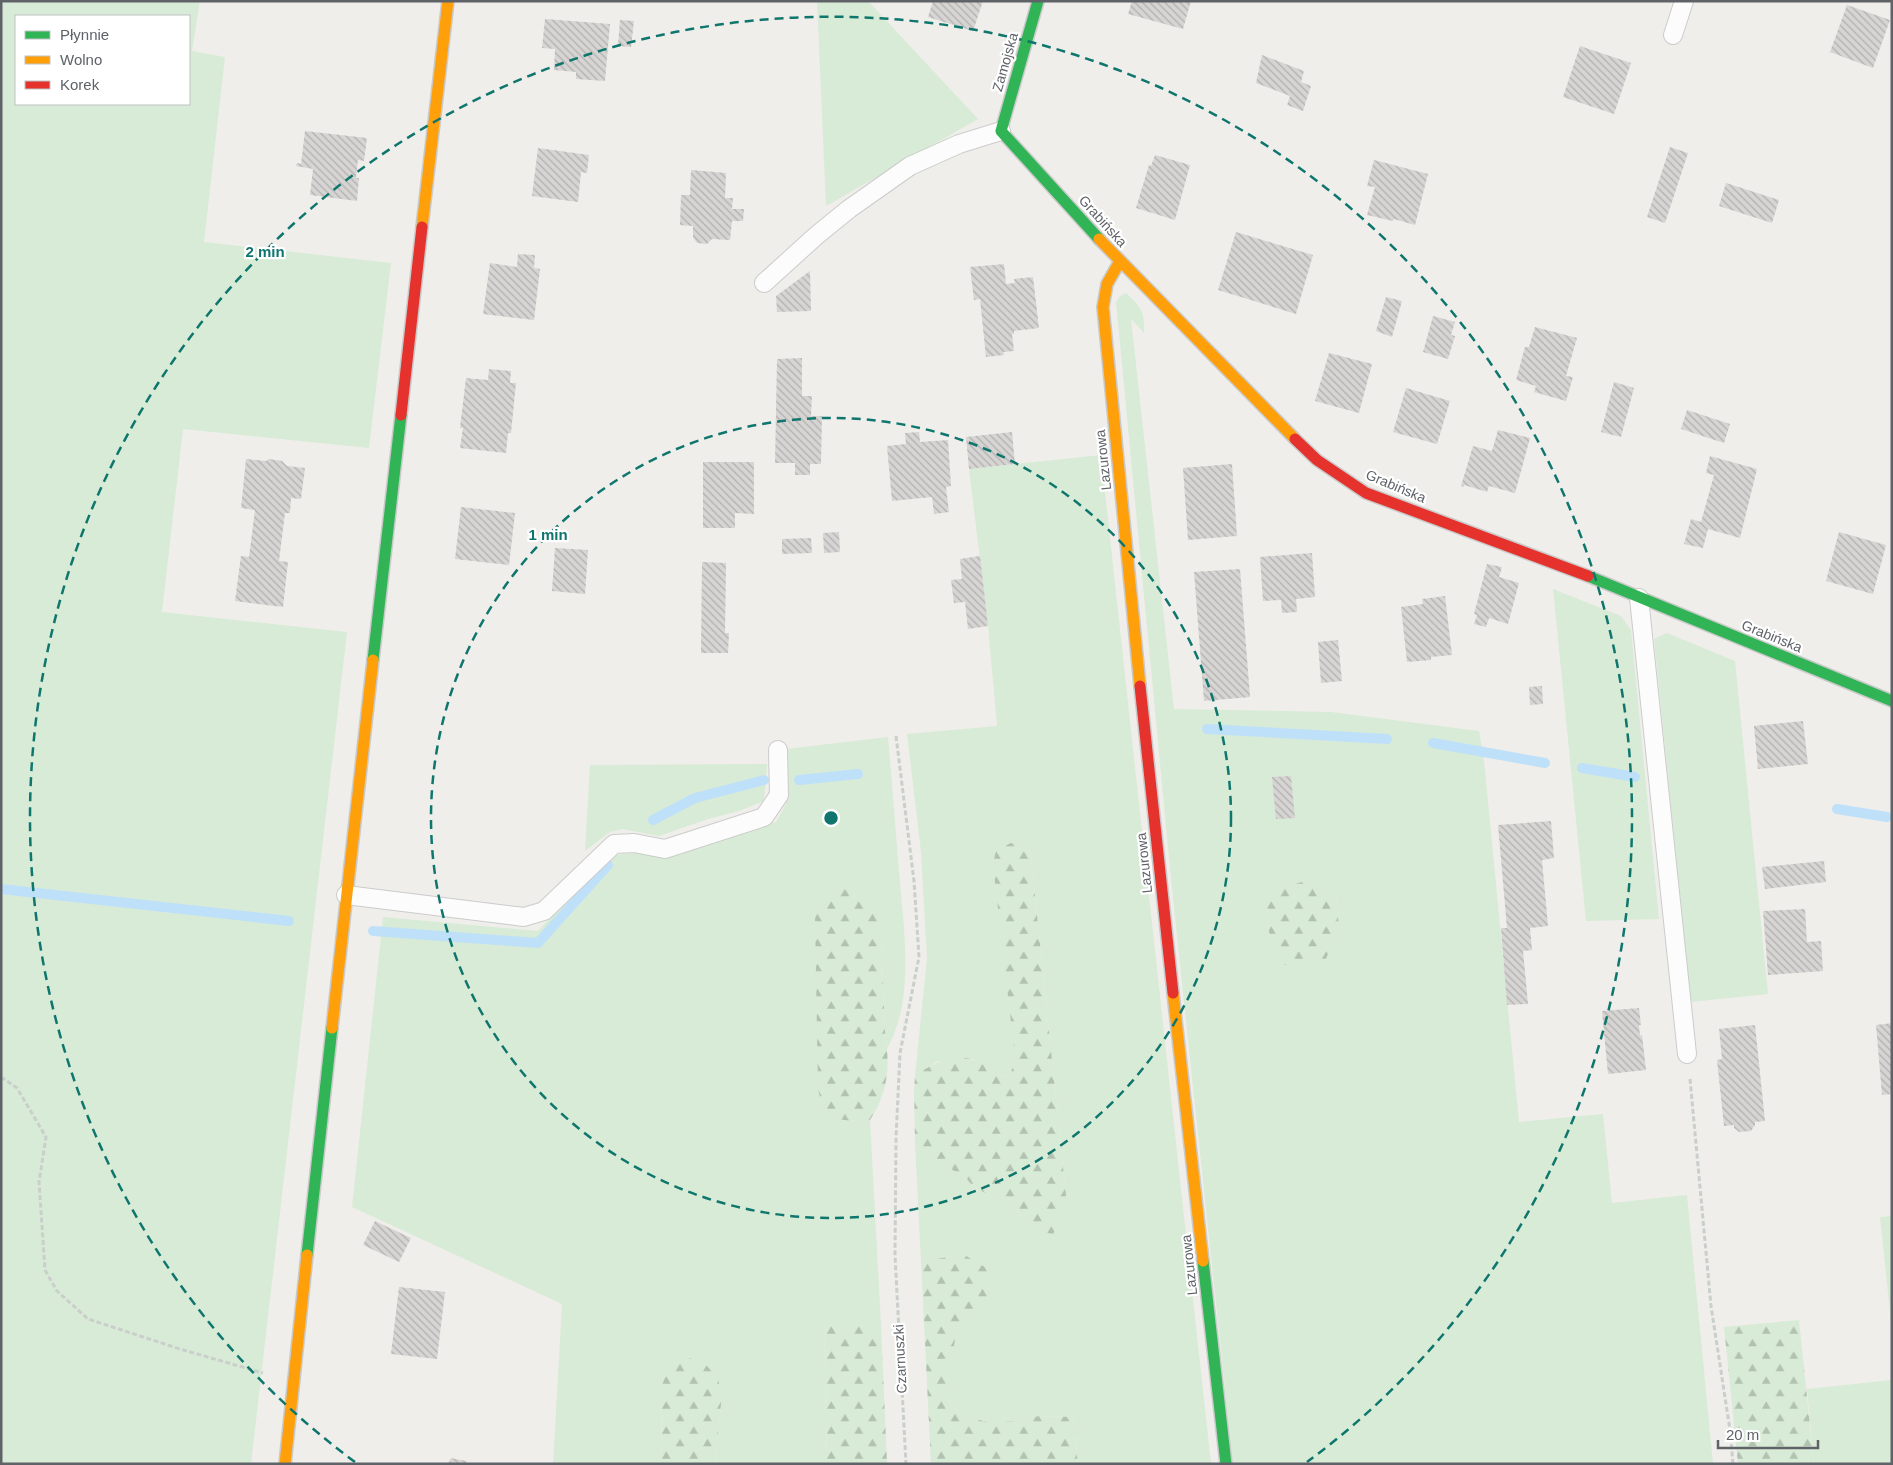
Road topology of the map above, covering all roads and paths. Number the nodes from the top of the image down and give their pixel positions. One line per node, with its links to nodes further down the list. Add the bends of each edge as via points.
1 (448, 1): 12 (street)
2 (1038, 1): 5 (street, Zamojska)
3 (1684, 1): 4 (lane)
4 (1674, 35)
5 (1001, 131): 6 (street, Grabińska); 7 (lane, via 959,144 910,166 817,235)
6 (1120, 261): 8 (street, Grabińska, via 1280,426 1317,460 1366,492); 18 (street, Lazurowa, via 1107,284 1103,307 1146,747)
7 (764, 284)
8 (1639, 598): 9 (street, Grabińska); 13 (lane)
9 (1892, 701)
10 (896, 736): 17 (path, Czarnuszki, via 914,882 919,957 900,1053 896,1138 895,1255)
11 (778, 750): 12 (lane, via 779,795 764,817 665,848 634,843 614,844 544,911 524,917)
12 (346, 895): 16 (street)
13 (1687, 1054): 19 (path, via 1711,1306)
14 (1, 1077): 15 (path, via 17,1088 46,1137 39,1182 44,1260 45,1270 57,1291 88,1319)
15 (269, 1374)
16 (285, 1464)
17 (906, 1464)
18 (1226, 1464)
19 (1732, 1464)

